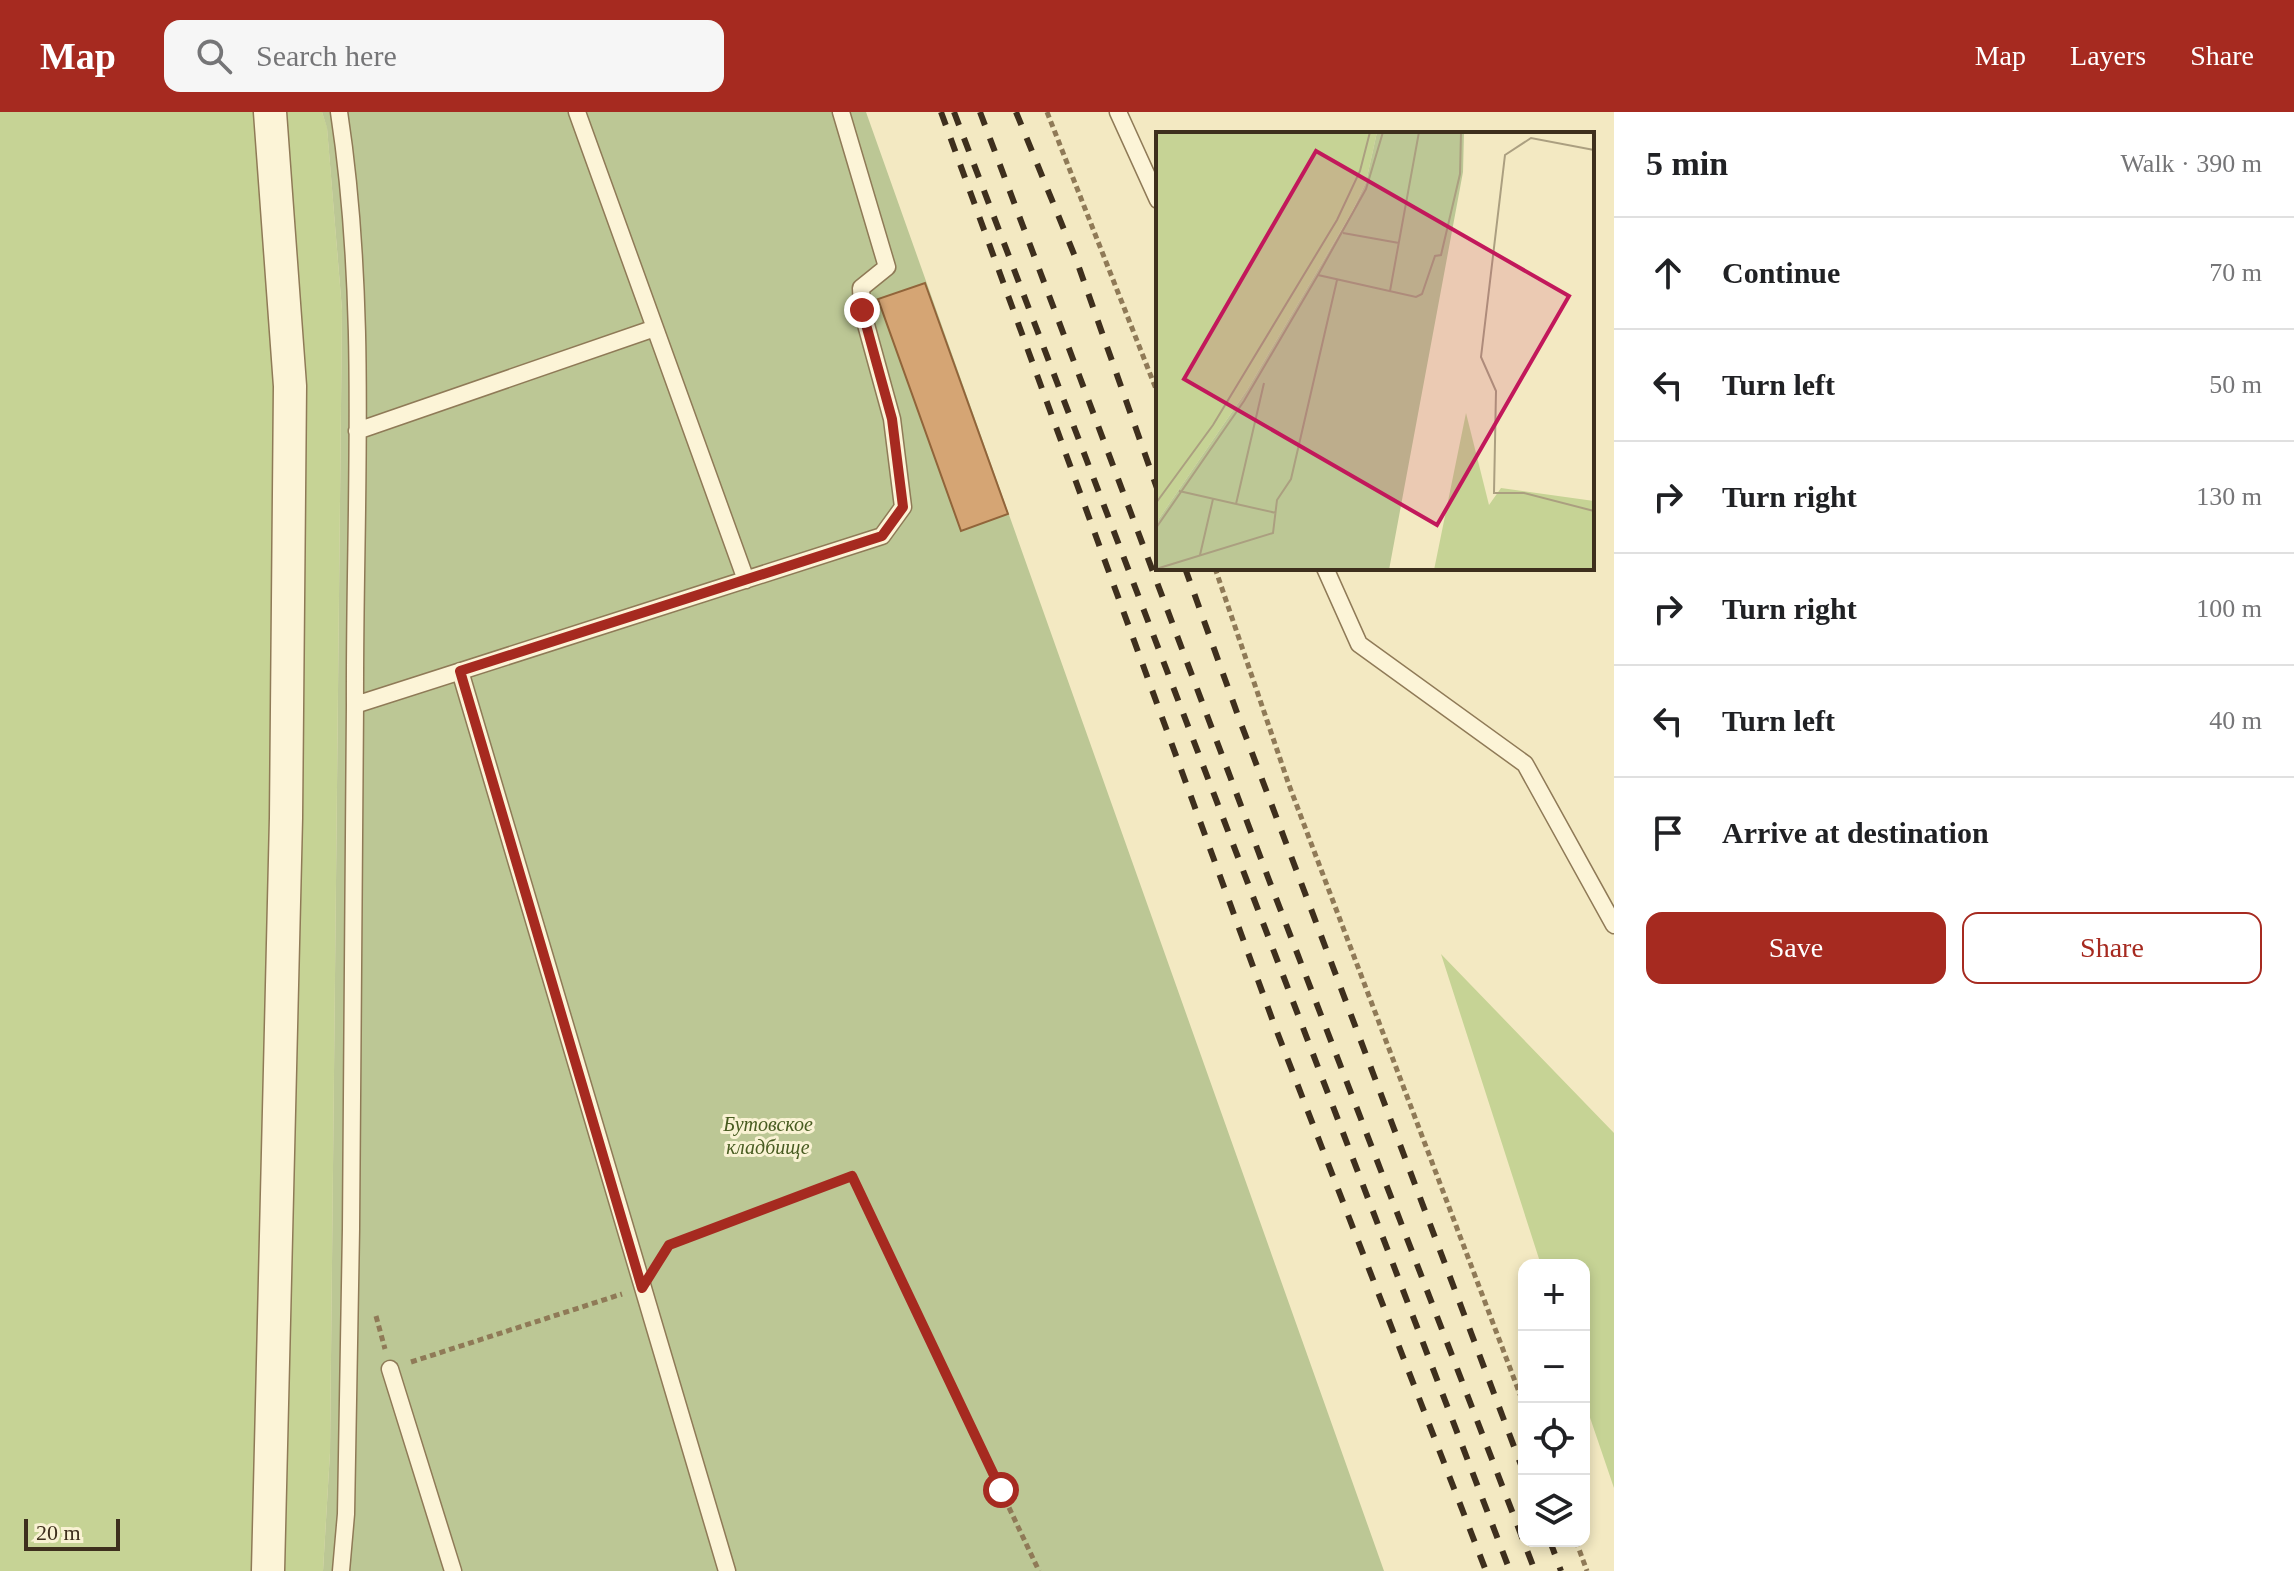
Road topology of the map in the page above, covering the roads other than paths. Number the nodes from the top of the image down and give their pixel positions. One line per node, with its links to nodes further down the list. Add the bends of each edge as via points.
1 (270, 112): 15 (street, via 290,386 286,834)
2 (339, 112): 8 (lane, via 358,319)
3 (577, 112): 7 (lane)
4 (841, 112): 10 (lane, via 887,267 861,288 862,310 892,419 903,507 882,536)
5 (1118, 112): 6 (lane)
6 (1156, 196)
7 (655, 328): 8 (lane); 10 (lane)
8 (357, 431): 12 (lane)
9 (1326, 570): 13 (lane, via 1359,644 1525,764)
10 (746, 580): 11 (lane)
11 (460, 671): 12 (lane); 18 (lane)
12 (355, 705): 16 (lane, via 351,1229)
13 (1614, 925)
14 (390, 1369): 17 (lane)
15 (268, 1571)
16 (341, 1571)
17 (453, 1571)
18 (727, 1571)

